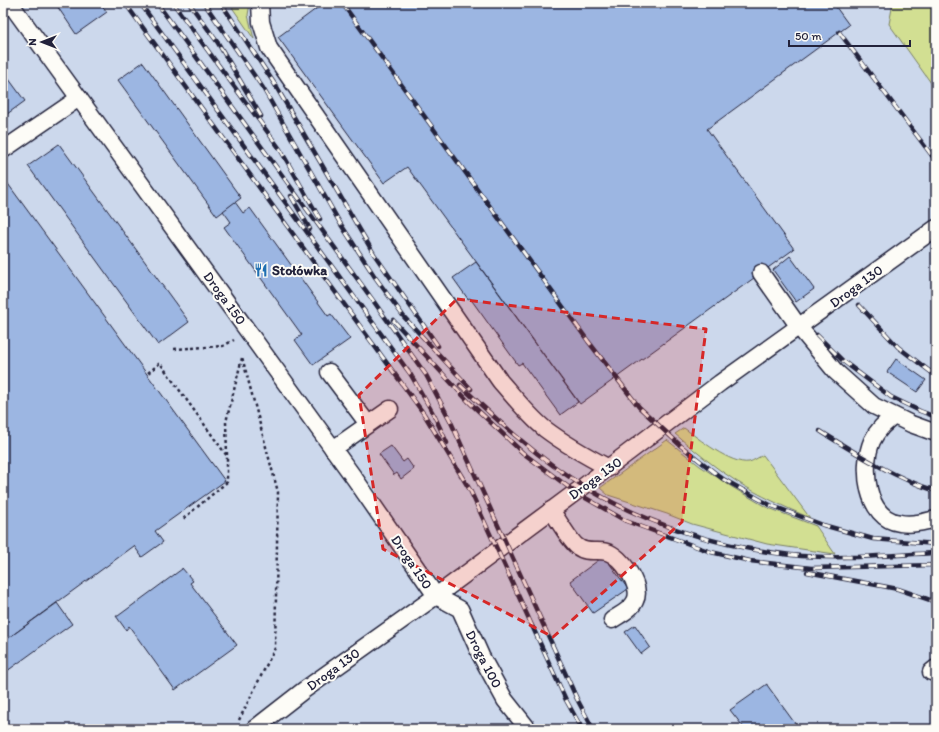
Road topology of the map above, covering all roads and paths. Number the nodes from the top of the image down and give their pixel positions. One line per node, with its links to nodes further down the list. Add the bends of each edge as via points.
1 (10, 3): 3 (lane, Droga 150)
2 (260, 3): 19 (lane, via 261,22 268,48 500,381 544,428 573,449)
3 (79, 98): 4 (lane); 8 (lane, Droga 150)
4 (3, 150)
5 (936, 228): 7 (lane, Droga 130)
6 (761, 273): 7 (lane)
7 (798, 327): 14 (lane, via 835,371 874,406); 19 (lane, Droga 130)
8 (248, 331): 9 (path, via 223,346); 10 (path); 17 (lane, Droga 150)
9 (174, 349)
10 (242, 357): 18 (path, via 226,422); 25 (path, via 278,492 275,648)
11 (329, 372): 15 (lane)
12 (148, 373): 18 (path, via 160,363)
13 (390, 409): 15 (lane)
14 (894, 416): 16 (lane); 22 (lane, via 880,427 867,459 867,480 872,499 882,515 898,523 917,523)
15 (368, 424): 17 (lane)
16 (936, 433)
17 (333, 449): 23 (lane, Droga 150)
18 (227, 456): 21 (path, via 227,482)
19 (608, 468): 20 (lane, Droga 130)
20 (551, 510): 23 (lane, Droga 130); 24 (lane, via 576,547 585,551 608,552 617,557 633,579 636,600 632,606)
21 (183, 518)
22 (936, 518)
23 (436, 596): 26 (lane, Droga 130); 27 (lane, Droga 100, via 460,609 481,656 505,700)
24 (612, 620)
25 (238, 720)
26 (254, 729)
27 (528, 729)

